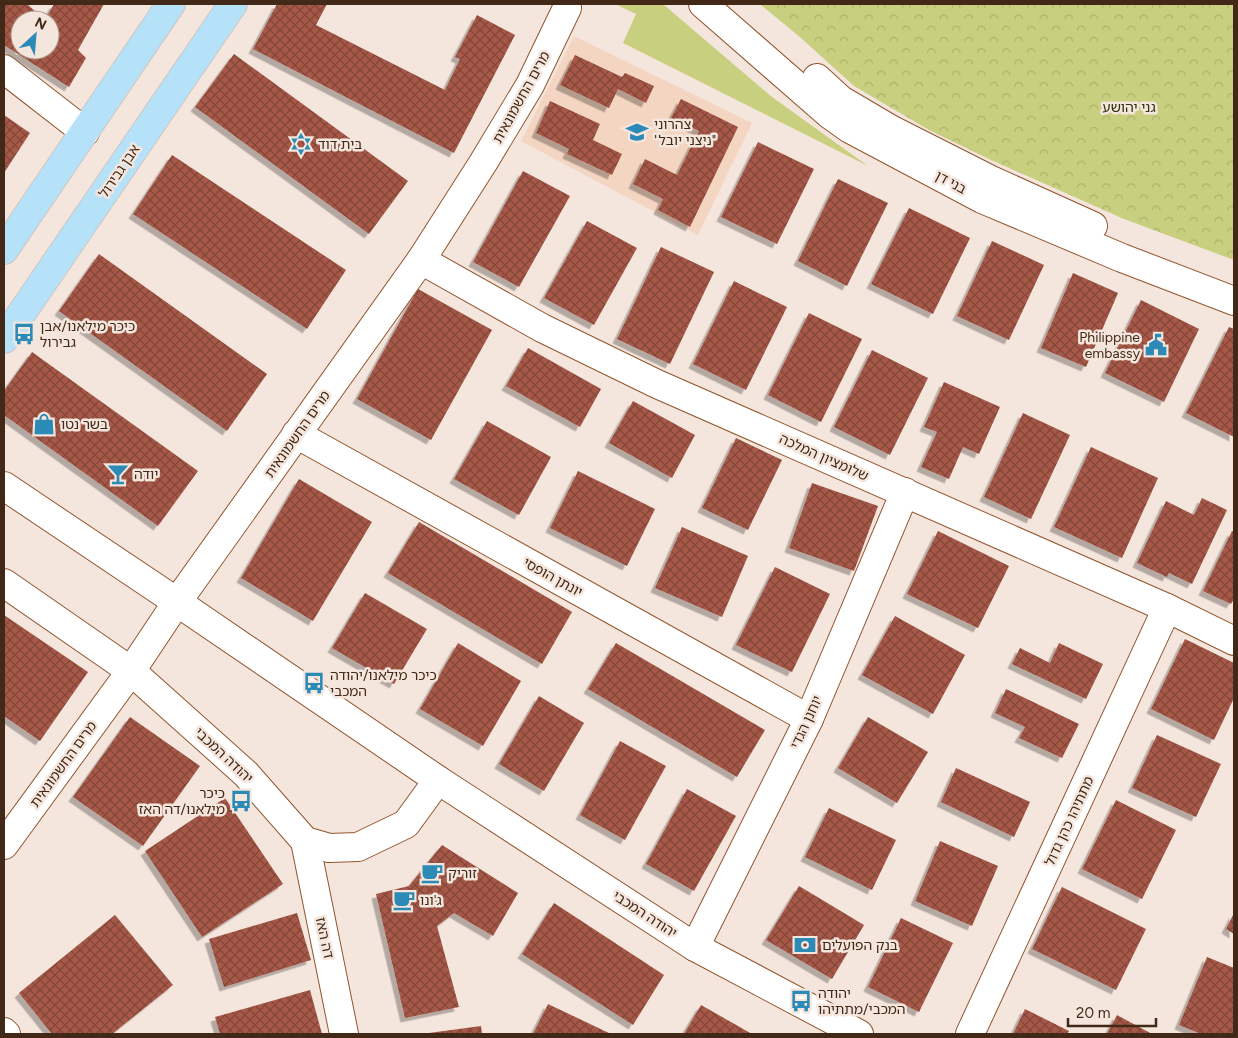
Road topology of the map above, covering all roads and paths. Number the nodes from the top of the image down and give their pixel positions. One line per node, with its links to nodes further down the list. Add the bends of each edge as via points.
1 (171, 4): 7 (main road)
2 (233, 4): 12 (main road, אבן גבירול)
3 (703, 4): 11 (street, בני דן, via 850,129 982,199)
4 (731, 4): 10 (street, בני דן, via 841,100 884,125 991,180 1118,237)
5 (567, 8): 9 (street, מרים החשמונאית, via 530,85)
6 (4, 69): 7 (street)
7 (85, 132): 8 (main road)
8 (4, 250)
9 (421, 260): 13 (street, מרים החשמונאית); 15 (street, שלומציון המלכה, via 542,328 657,384)
10 (1234, 281)
11 (1234, 301)
12 (4, 339)
13 (296, 434): 17 (street, מרים החשמונאית); 21 (street, יונתן הופסי)
14 (4, 486): 17 (street, יהודה המכבי)
15 (905, 492): 18 (street, שלומציון המלכה); 21 (street, יוחנן הגדי)
16 (4, 583): 20 (street, יהודה המכבי)
17 (177, 602): 20 (street, מרים החשמונאית); 22 (street, יהודה המכבי)
18 (1167, 608): 19 (street, שלומציון המלכה); 28 (street, מתתיהו כהן גדול)
19 (1234, 641)
20 (131, 671): 23 (street, יהודה המכבי, via 246,774); 24 (street, מרים החשמונאית)
21 (809, 719): 25 (street, יוחנן הגדי)
22 (438, 780): 23 (street, via 406,824 358,847 330,848); 25 (street, יהודה המכבי)
23 (305, 841): 26 (street, דה האז)
24 (4, 846)
25 (695, 947): 27 (street, יהודה המכבי)
26 (344, 1034)
27 (859, 1034)
28 (970, 1034)

